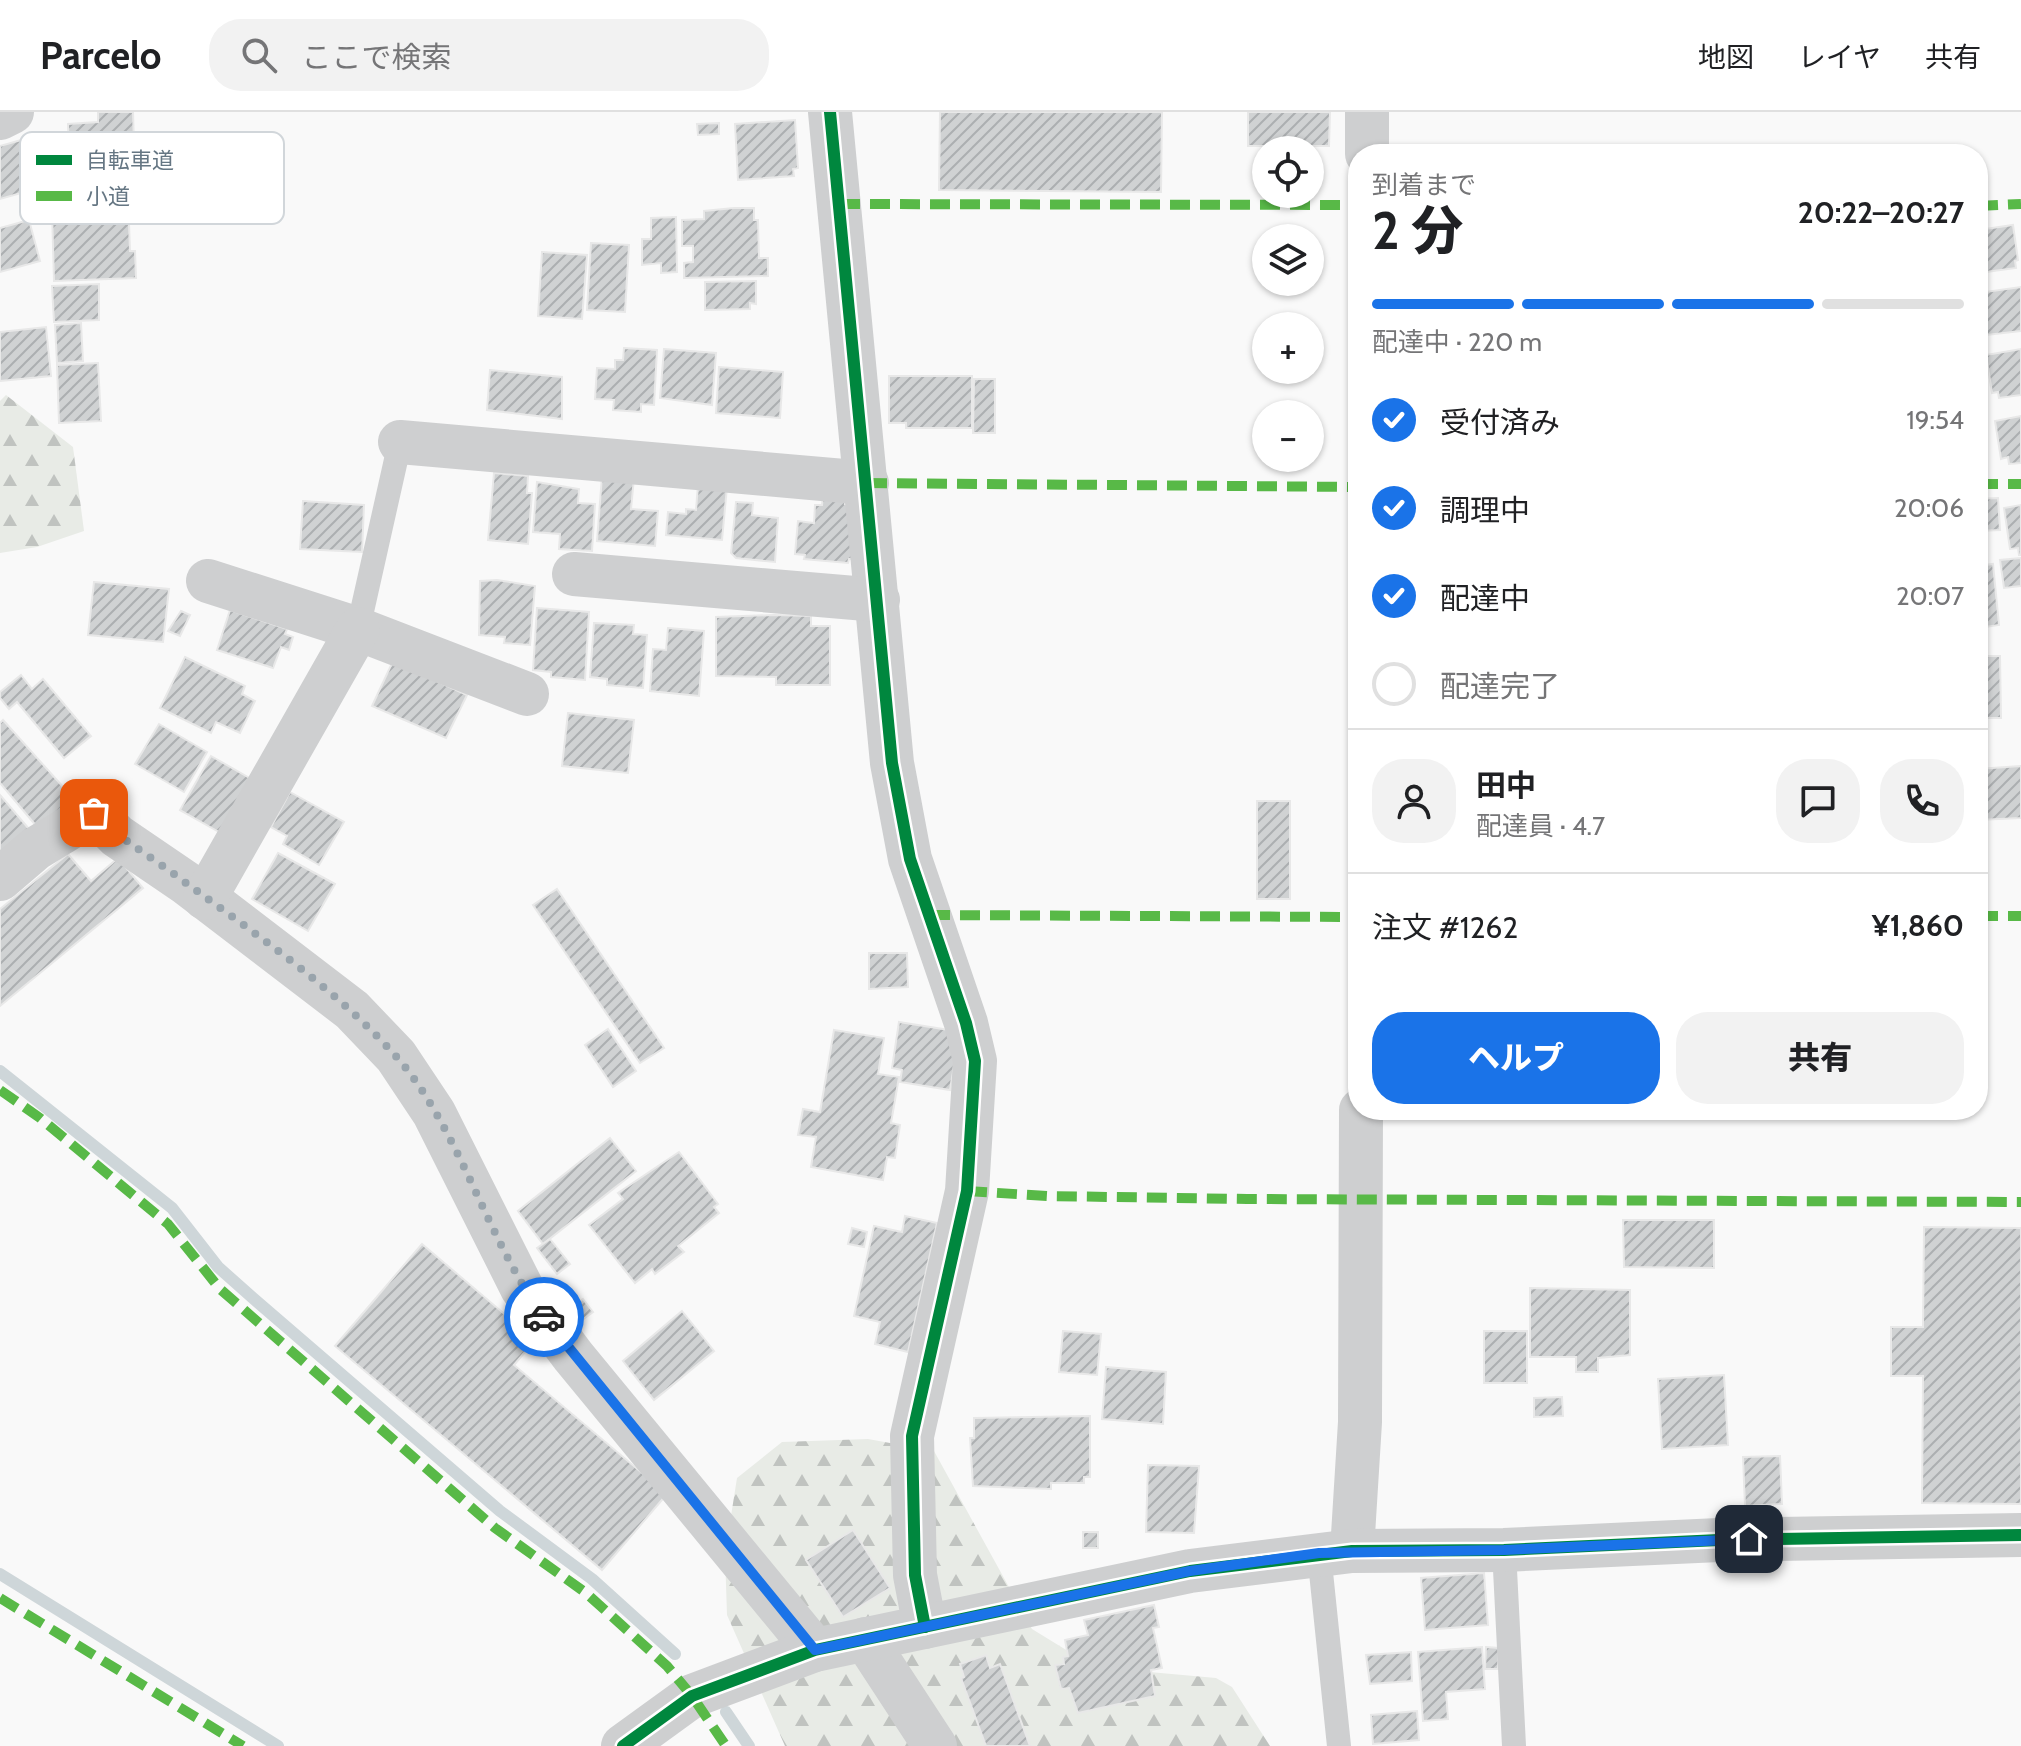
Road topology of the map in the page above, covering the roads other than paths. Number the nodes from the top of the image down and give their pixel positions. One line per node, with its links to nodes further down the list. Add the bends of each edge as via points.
1 (12, 112): 4 (street)
2 (830, 112): 7 (street)
3 (1367, 112): 5 (street)
4 (0, 118)
5 (1367, 144)
6 (400, 442): 7 (street); 11 (lane)
7 (867, 483): 10 (street)
8 (574, 574): 10 (street)
9 (208, 581): 11 (street)
10 (878, 600): 19 (street, via 892,763 910,859 975,1061 967,1191 912,1436 915,1575)
11 (358, 629): 12 (street); 14 (street)
12 (527, 694)
13 (0, 879): 14 (street, via 35,849 94,813 117,836)
14 (205, 898): 21 (street, via 352,1010 396,1056 434,1113 522,1288)
15 (1361, 1120): 18 (street, via 1360,1422)
16 (2021, 1535): 17 (street)
17 (1504, 1550): 18 (street); 25 (lane)
18 (1335, 1552): 19 (street, via 1190,1571); 24 (lane)
19 (925, 1627): 20 (street)
20 (865, 1639): 21 (street); 23 (street)
21 (815, 1650): 22 (street, via 692,1696)
22 (623, 1746)
23 (935, 1746)
24 (1339, 1746)
25 (1514, 1746)

